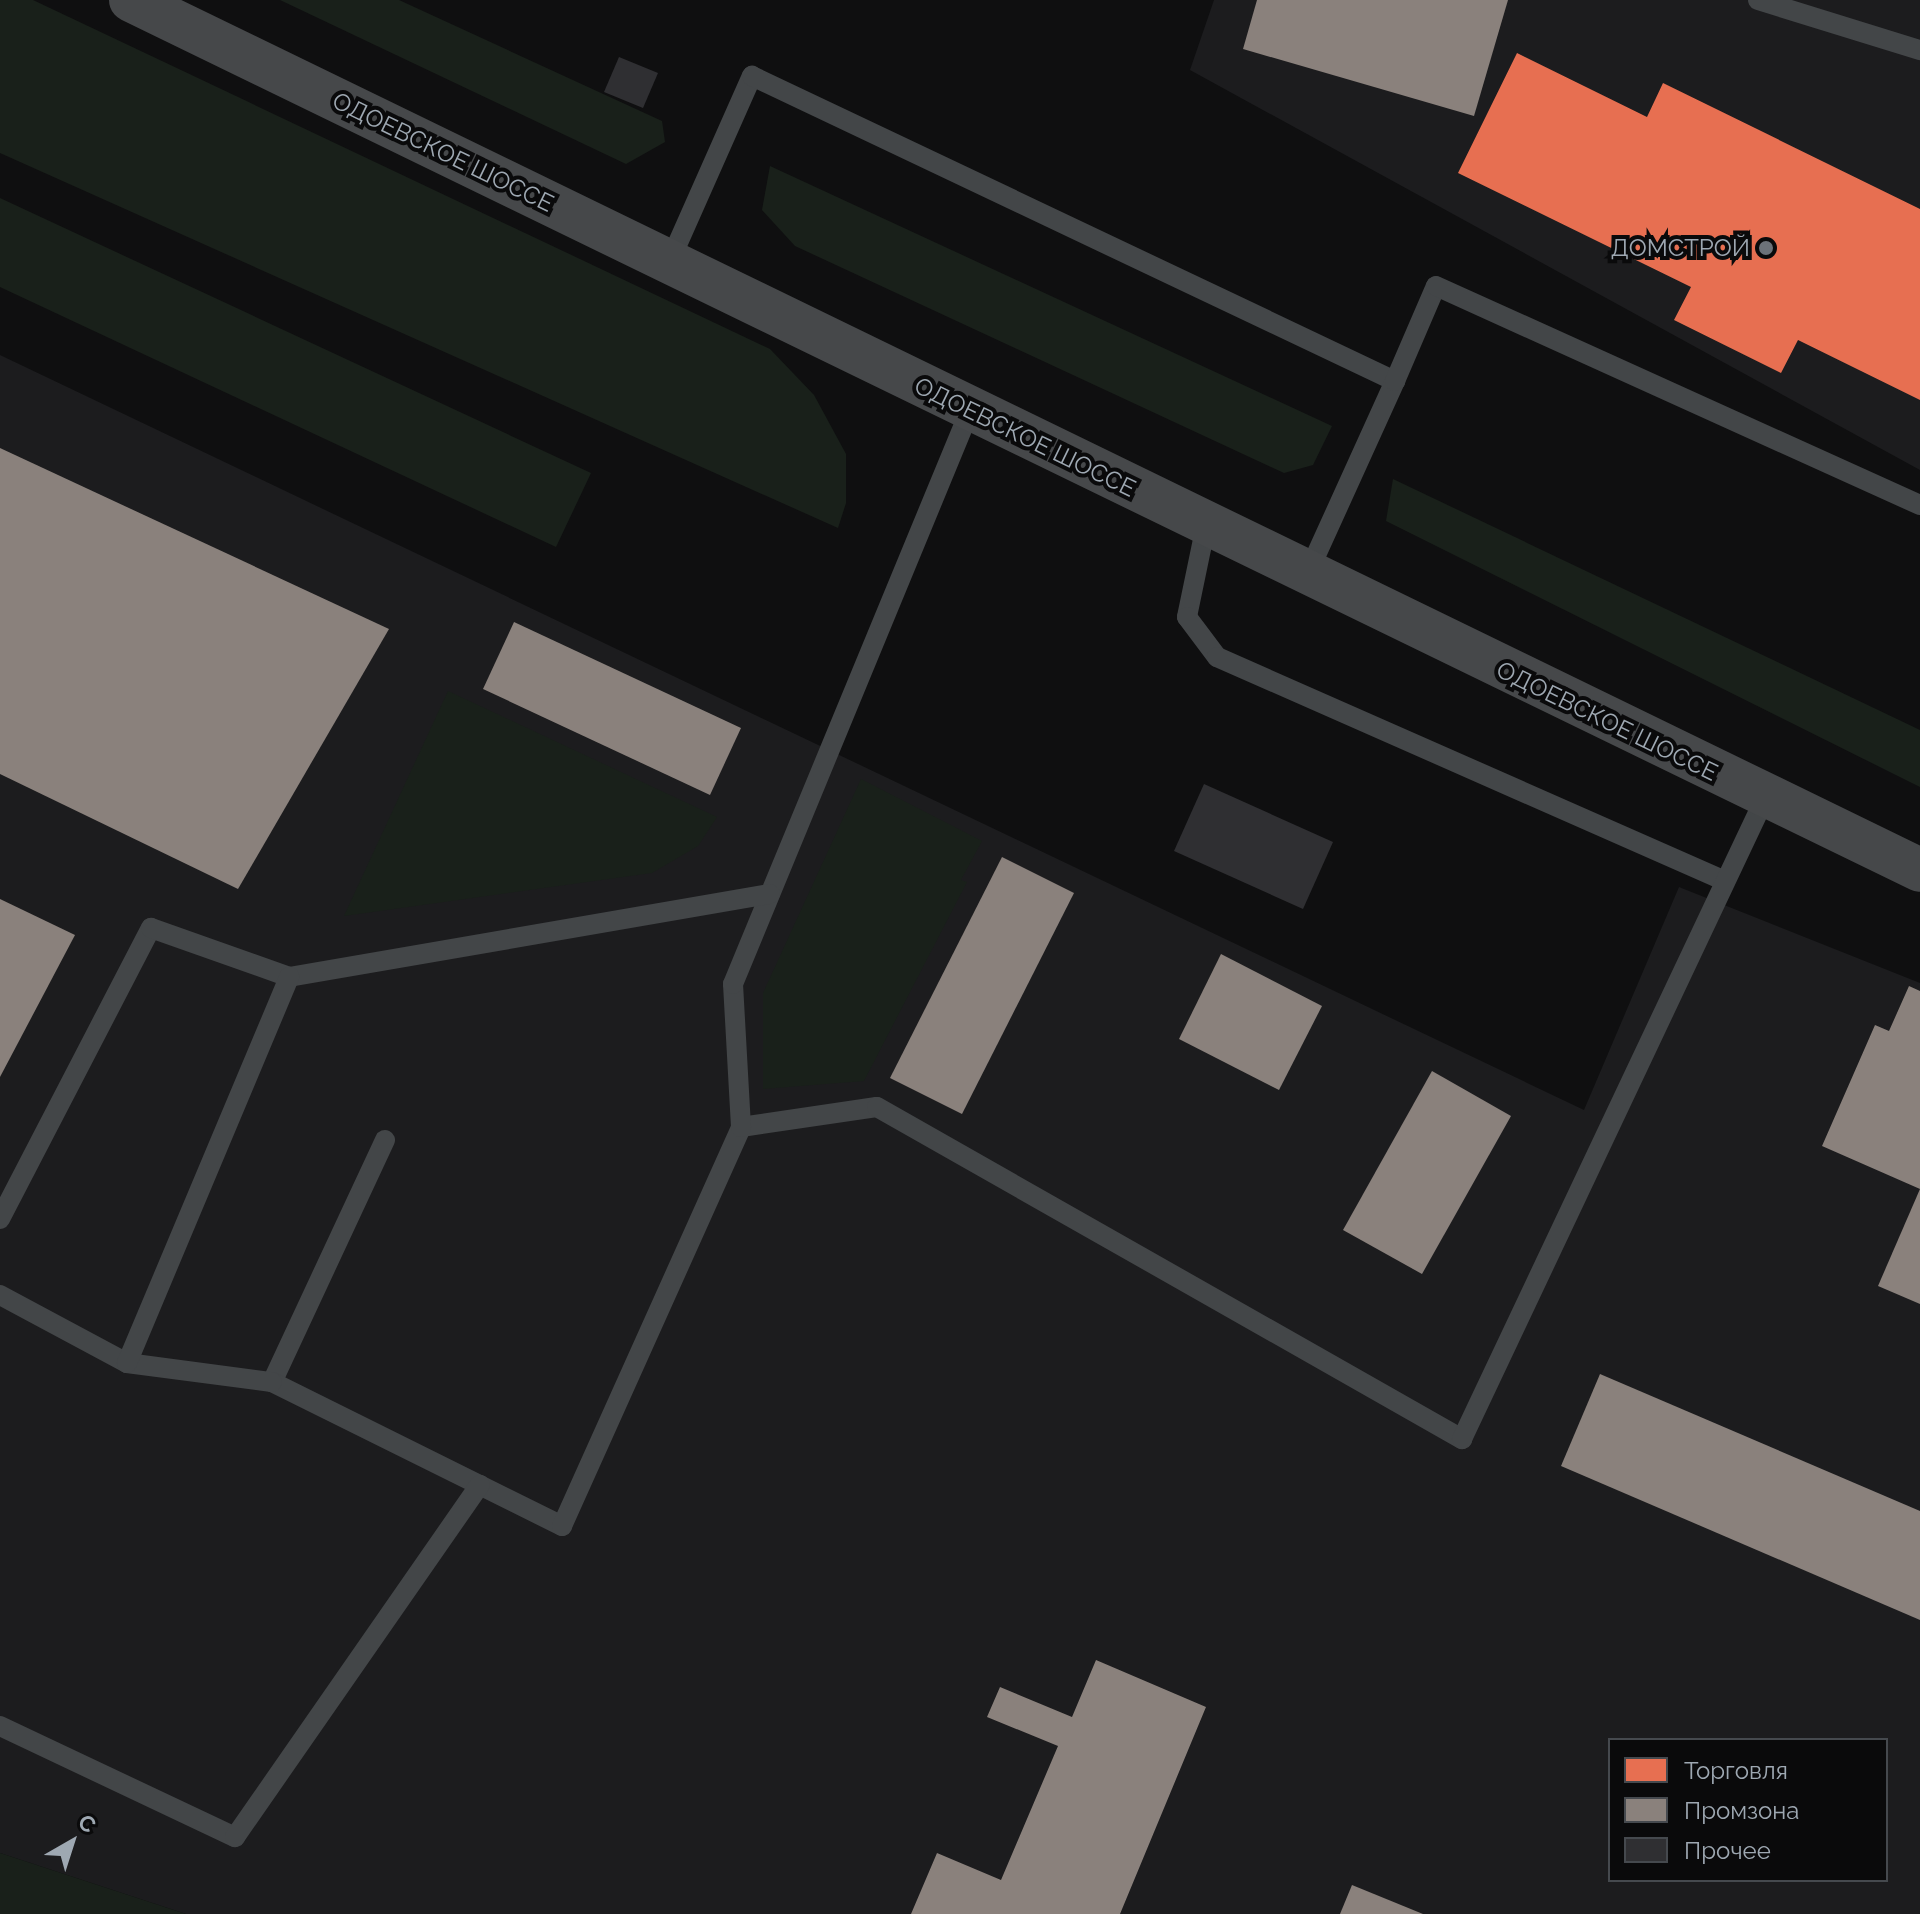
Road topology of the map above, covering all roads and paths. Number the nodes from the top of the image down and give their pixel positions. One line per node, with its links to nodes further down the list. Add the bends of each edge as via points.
1 (131, 0): 4 (main road, ОДОЕВСКОЕ ШОССЕ)
2 (1758, 0): 3 (lane)
3 (1920, 50)
4 (669, 263): 5 (lane, via 752,76); 6 (main road, ОДОЕВСКОЕ ШОССЕ)
5 (1395, 381): 7 (lane, via 1436,286); 9 (lane)
6 (970, 410): 8 (main road, ОДОЕВСКОЕ ШОССЕ); 13 (lane)
7 (1920, 505)
8 (1206, 525): 9 (main road, ОДОЕВСКОЕ ШОССЕ); 12 (lane, via 1187,617 1217,657)
9 (1307, 575): 10 (main road, ОДОЕВСКОЕ ШОССЕ)
10 (1765, 798): 11 (main road, ОДОЕВСКОЕ ШОССЕ); 12 (lane)
11 (1920, 870)
12 (1725, 881): 15 (lane, via 1462,1439 877,1107)
13 (770, 894): 14 (lane); 15 (lane, via 733,984)
14 (289, 977): 17 (lane, via 151,928); 19 (lane)
15 (741, 1127): 21 (lane, via 562,1526)
16 (385, 1140): 20 (lane)
17 (0, 1219)
18 (0, 1295): 19 (lane)
19 (127, 1363): 20 (lane)
20 (272, 1382): 21 (lane)
21 (480, 1485): 22 (lane, via 235,1837)
22 (0, 1726)

